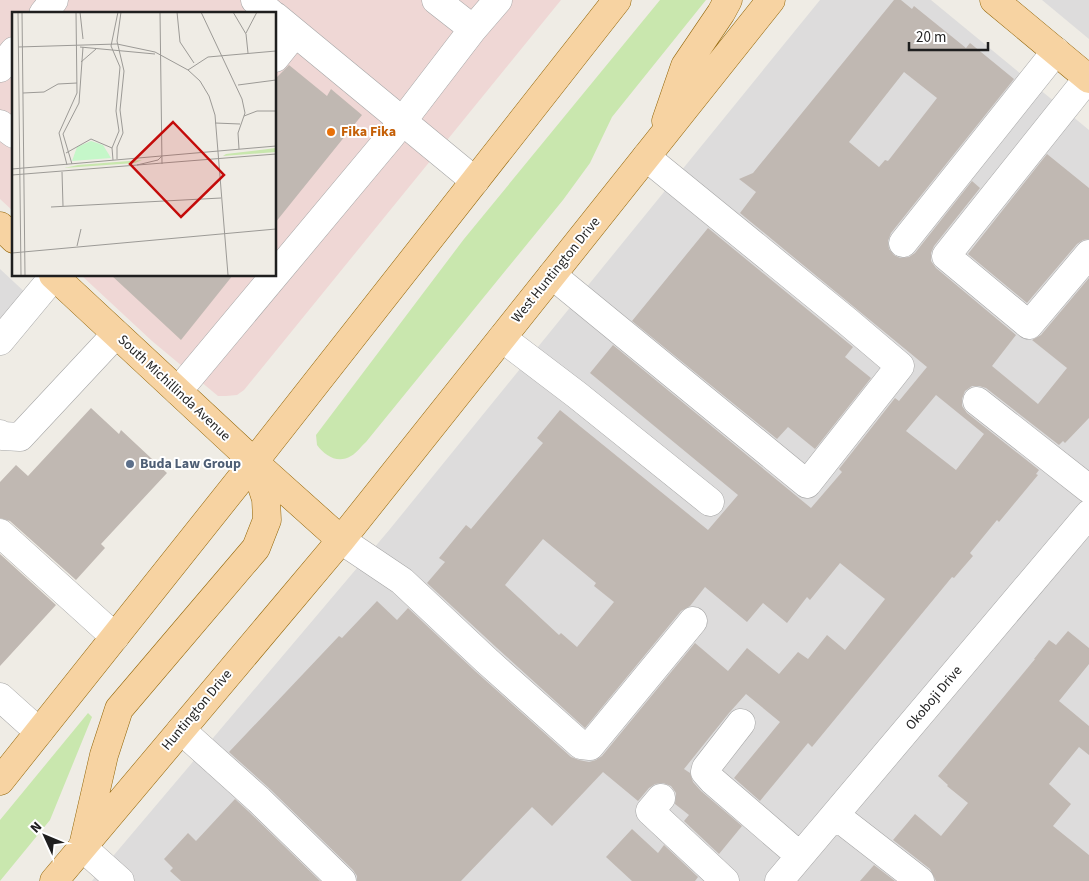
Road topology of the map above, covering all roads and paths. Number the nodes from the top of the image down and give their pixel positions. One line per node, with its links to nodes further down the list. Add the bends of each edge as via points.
1 (54, 0): 9 (street)
2 (255, 0): 10 (street)
3 (436, 0): 12 (street)
4 (498, 0): 12 (street)
5 (617, 0): 22 (main road)
6 (728, 0): 21 (main road, via 685,66)
7 (771, 0): 21 (main road, West Huntington Drive)
8 (994, 0): 13 (main road)
9 (45, 12)
10 (270, 12)
11 (285, 25): 15 (street); 18 (street)
12 (473, 29): 18 (street)
13 (1056, 51): 17 (main road); 25 (street)
14 (12, 53): 16 (street)
15 (276, 55)
16 (0, 68)
17 (1088, 78): 26 (street, via 946,256 1029,325)
18 (402, 122): 22 (street); 27 (street)
19 (0, 124): 20 (street)
20 (12, 133)
21 (652, 149): 28 (main road, West Huntington Drive); 28 (street, via 900,366 806,484)
22 (474, 181): 37 (main road)
23 (0, 226): 24 (main road)
24 (12, 237)
25 (902, 243)
26 (1089, 254)
27 (276, 274)
28 (552, 275): 32 (main road, West Huntington Drive)
29 (53, 276): 31 (main road, South Michillinda Avenue); 33 (street)
30 (274, 276): 34 (street)
31 (116, 334): 34 (main road, South Michillinda Avenue); 36 (street, via 20,437)
32 (502, 338): 39 (street); 42 (main road, West Huntington Drive)
33 (0, 341)
34 (178, 392): 37 (main road, South Michillinda Avenue)
35 (977, 401): 38 (street)
36 (0, 434)
37 (254, 462): 42 (main road, South Michillinda Avenue); 44 (main road); 52 (main road, via 266,499 267,520 256,548 119,709 104,755)
38 (1089, 489)
39 (710, 502)
40 (1089, 514): 51 (street, Okoboji Drive)
41 (0, 533): 44 (street)
42 (341, 540): 43 (street, via 402,581 581,745 590,746); 47 (main road, Huntington Drive)
43 (693, 621)
44 (115, 637): 48 (main road)
45 (0, 697): 48 (street)
46 (741, 723): 53 (street, via 705,772)
47 (181, 730): 52 (main road, Huntington Drive); 56 (street)
48 (39, 732): 49 (main road)
49 (0, 781)
50 (661, 798): 57 (street, via 650,811)
51 (835, 815): 53 (street, Okoboji Drive); 59 (street)
52 (82, 847): 54 (main road, Huntington Drive); 55 (street)
53 (800, 856): 58 (street, Okoboji Drive)
54 (54, 881)
55 (120, 881)
56 (342, 881)
57 (725, 881)
58 (779, 881)
59 (920, 881)

